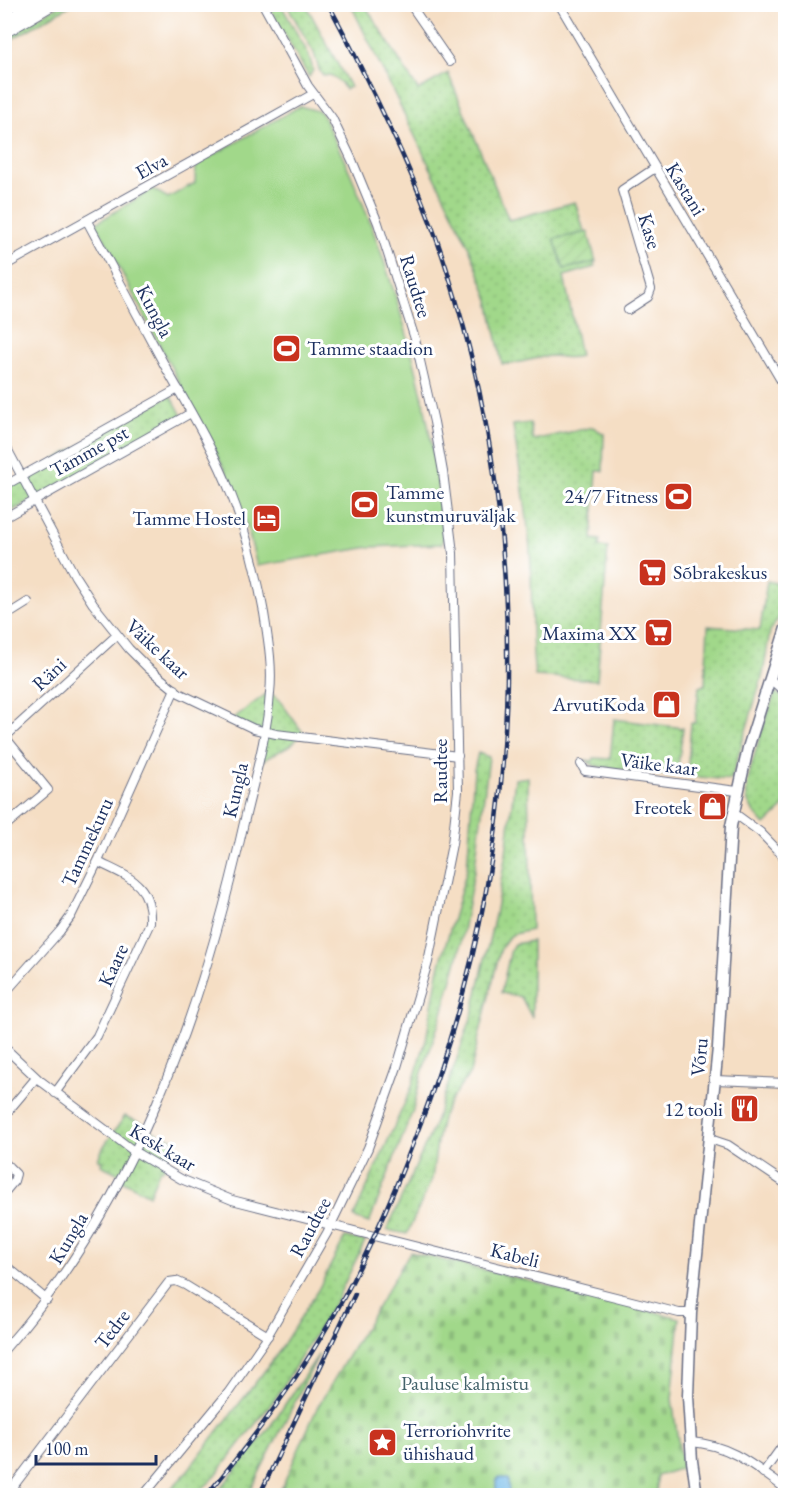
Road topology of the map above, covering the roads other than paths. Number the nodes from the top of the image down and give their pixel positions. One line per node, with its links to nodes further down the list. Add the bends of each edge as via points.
1 (34, 4): 6 (highway)
2 (52, 4): 7 (highway)
3 (263, 4): 9 (street, Raudtee)
4 (410, 4): 8 (street)
5 (559, 4): 10 (street, Kastani)
6 (4, 22)
7 (4, 32)
8 (450, 62)
9 (313, 94): 11 (street, Elva); 31 (street, Raudtee, via 332,118 378,223 415,339 434,422 453,553)
10 (655, 168): 13 (street, Kase, via 622,190 651,289 648,297); 15 (street, Kastani)
11 (87, 221): 12 (street, Elva); 14 (street, Kungla)
12 (4, 266)
13 (628, 310)
14 (178, 389): 16 (street, Kungla); 18 (street, Tamme pst)
15 (786, 389)
16 (191, 412): 20 (street, Tamme pst); 29 (street, Kungla, via 231,493 263,611 271,691)
17 (4, 443): 18 (street, Väike kaar)
18 (23, 476): 19 (street, Tamme pst); 20 (street, Väike kaar)
19 (4, 486)
20 (36, 500): 21 (street, Tamme pst); 25 (street, Väike kaar, via 81,585)
21 (4, 518)
22 (28, 602): 23 (street)
23 (4, 617)
24 (786, 628): 26 (main road, Võru)
25 (117, 635): 27 (street, Väike kaar, via 148,668); 30 (street, Räni)
26 (770, 679): 28 (street); 33 (main road, Võru)
27 (175, 689): 29 (street, Väike kaar); 37 (street, Tammekuru)
28 (786, 693)
29 (265, 731): 31 (street, Väike kaar); 46 (street, Kungla, via 229,890 162,1094)
30 (5, 737): 35 (street, via 48,790)
31 (458, 756): 50 (street, Raudtee, via 452,844 422,983 368,1148)
32 (580, 764): 33 (street, Väike kaar, via 585,771)
33 (737, 791): 34 (main road, Võru)
34 (734, 813): 36 (street); 41 (main road, Võru)
35 (4, 828)
36 (786, 859)
37 (98, 862): 38 (street, Tammekuru, via 71,916); 43 (street, Kaare, via 133,879 147,896 150,923 97,1036)
38 (4, 994)
39 (4, 1047): 40 (street, Kesk kaar)
40 (36, 1078): 43 (street, Kesk kaar); 44 (street)
41 (716, 1080): 42 (street); 45 (main road, Võru)
42 (786, 1083)
43 (55, 1093): 46 (street, Kesk kaar)
44 (4, 1116)
45 (710, 1139): 48 (street, via 728,1145); 53 (main road, Võru)
46 (135, 1152): 50 (street, Kesk kaar, via 181,1179 232,1200); 52 (street, Kungla, via 90,1235)
47 (4, 1162): 49 (street, via 16,1174)
48 (786, 1184)
49 (4, 1193)
50 (331, 1224): 53 (street, Kabeli); 54 (street, Raudtee)
51 (4, 1264): 52 (street)
52 (47, 1300): 55 (street, Kungla)
53 (691, 1313): 57 (main road, Võru)
54 (268, 1336): 60 (street, Tedre, via 176,1281 169,1282); 63 (street, Raudtee, via 228,1394)
55 (4, 1350)
56 (786, 1441): 58 (street)
57 (691, 1443): 58 (street, via 730,1450); 64 (main road, Võru)
58 (763, 1473): 61 (street)
59 (4, 1482): 60 (street)
60 (12, 1488): 62 (street)
61 (786, 1489)
62 (22, 1496)
63 (144, 1496)
64 (697, 1496)

